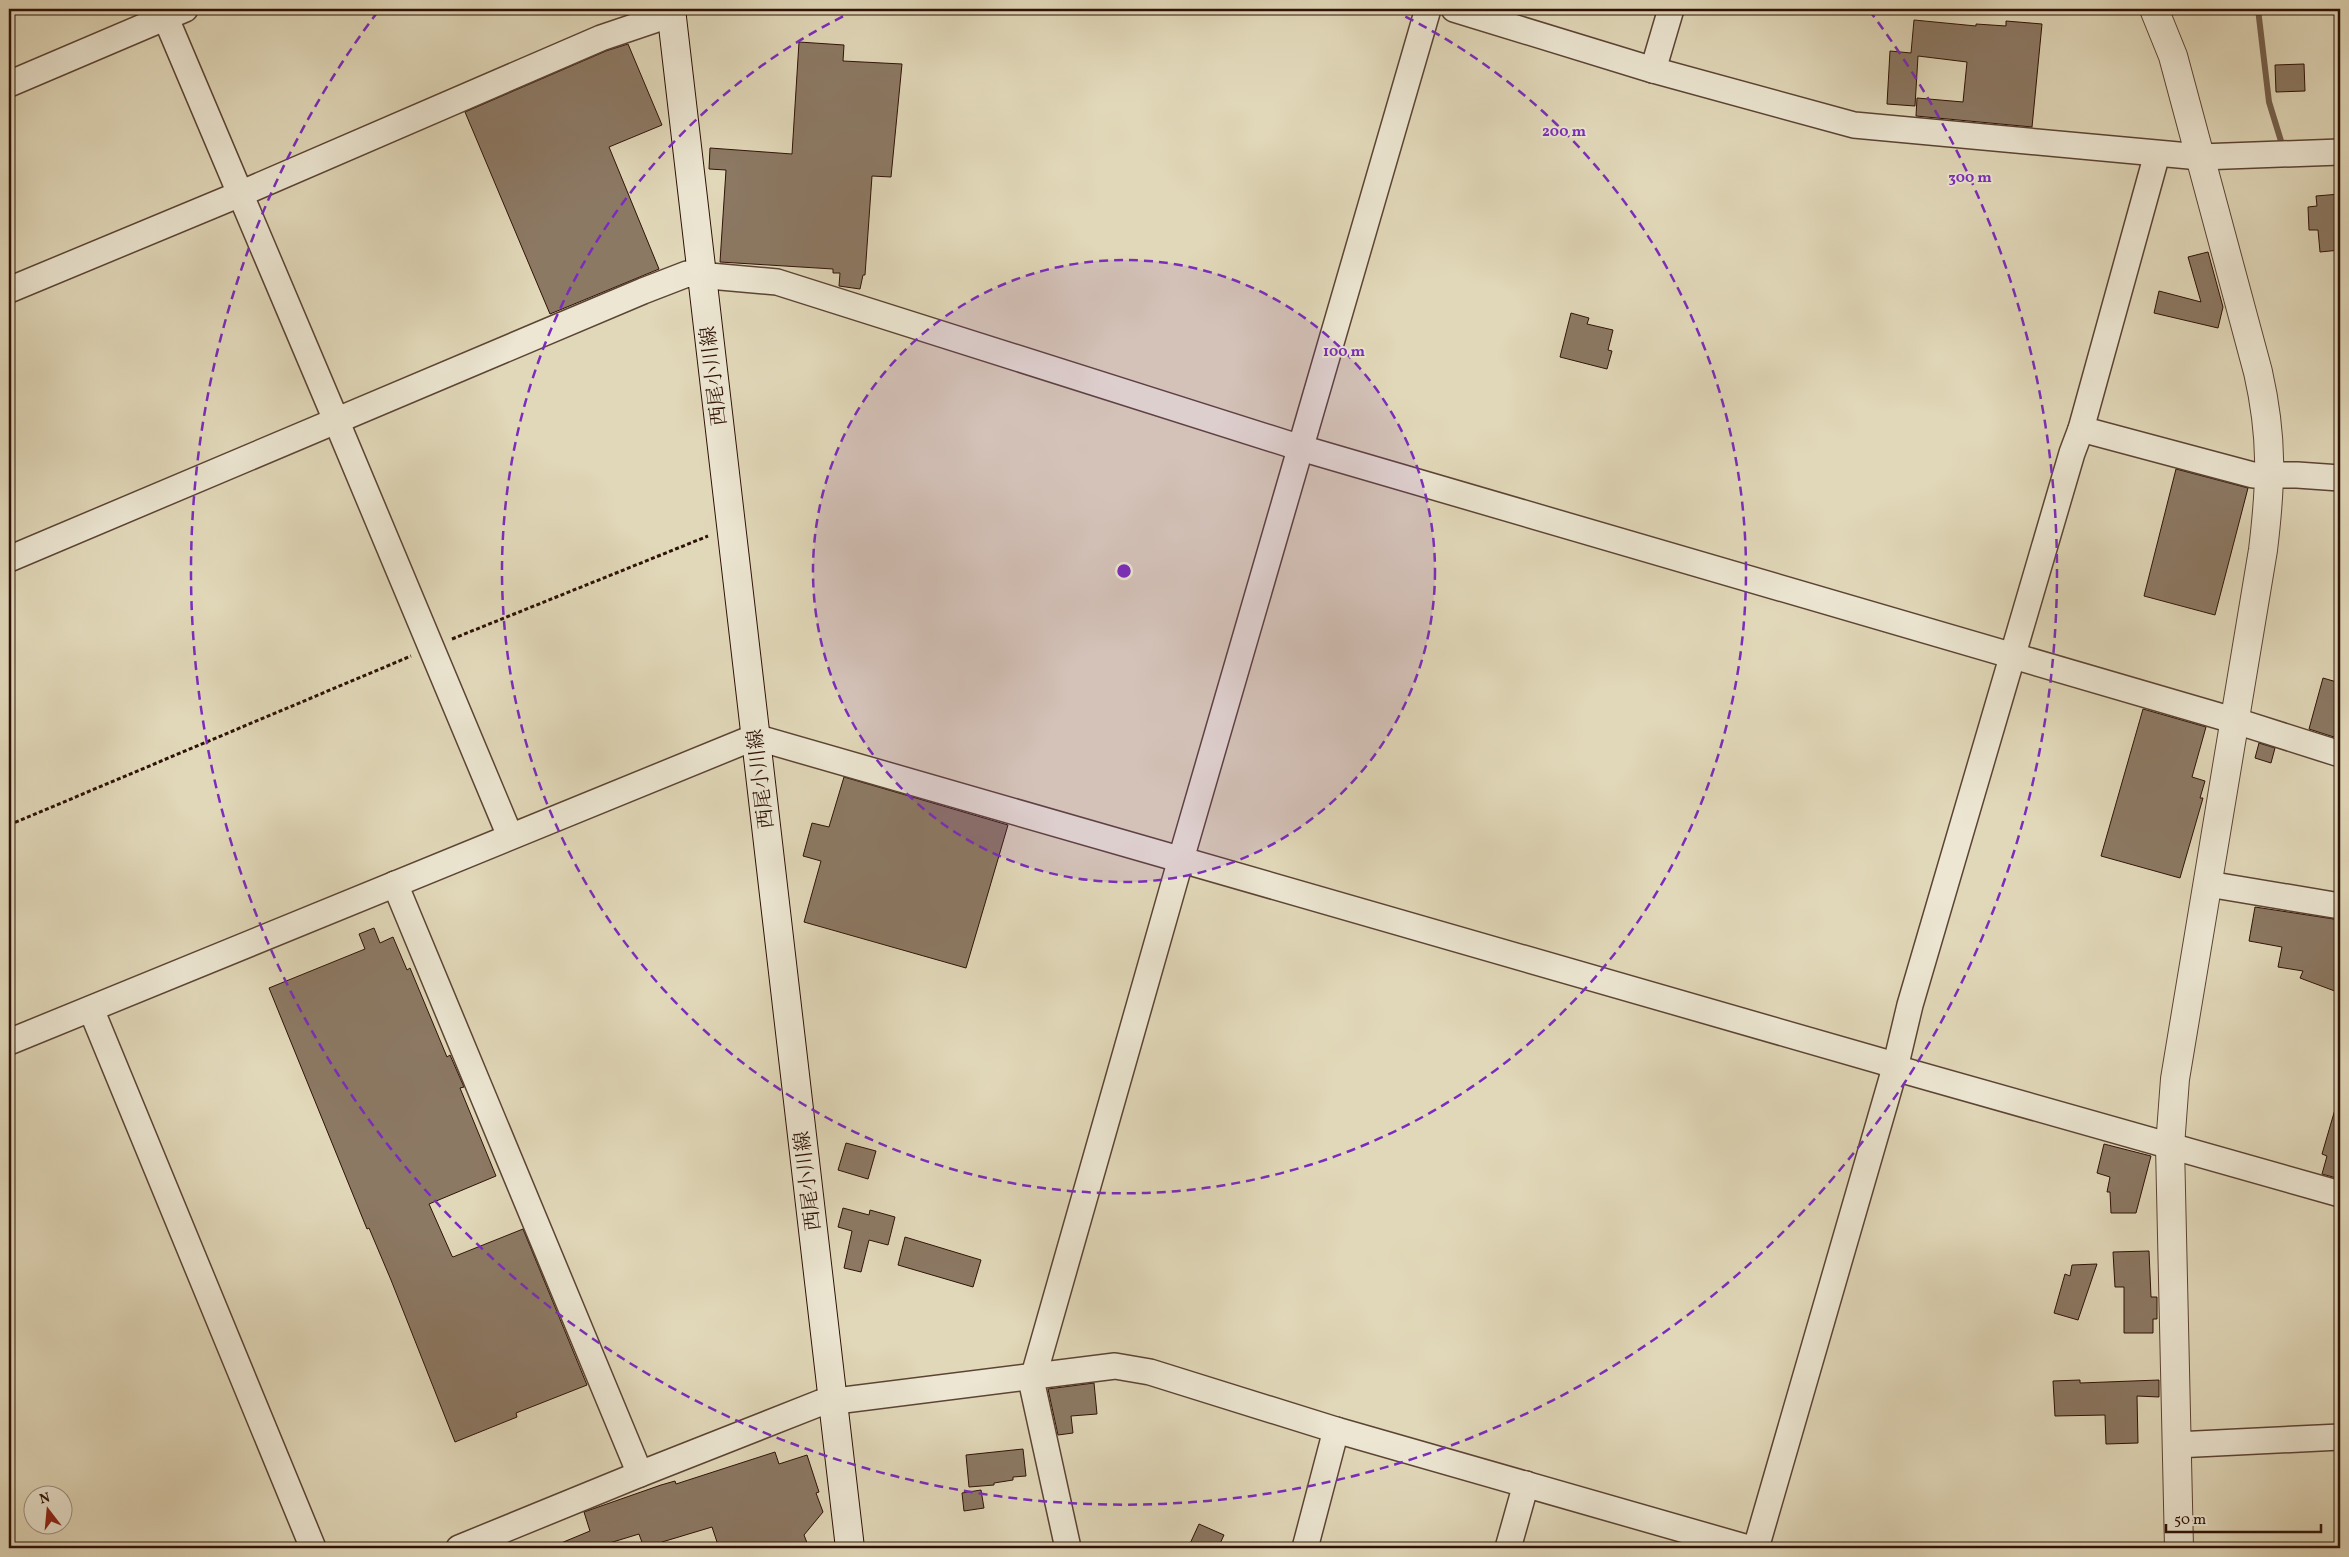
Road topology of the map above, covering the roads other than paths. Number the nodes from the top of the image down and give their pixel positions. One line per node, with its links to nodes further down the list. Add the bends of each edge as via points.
1 (1428, 9): 17 (street)
2 (1454, 9): 7 (street)
3 (1671, 9): 7 (street)
4 (2154, 9): 11 (street, via 2172,56)
5 (171, 12): 8 (street); 12 (street)
6 (671, 12): 12 (street, via 601,38); 13 (street, 西尾小川線)
7 (1653, 70): 10 (street, via 1854,125)
8 (9, 84)
9 (2340, 152): 11 (street)
10 (2157, 154): 11 (street); 16 (street)
11 (2200, 157): 18 (street, via 2264,396)
12 (240, 194): 14 (street); 15 (street)
13 (701, 274): 15 (street, via 687,274 643,290); 17 (street, via 777,282); 23 (street, 西尾小川線)
14 (9, 290)
15 (336, 420): 20 (street); 25 (street)
16 (2081, 428): 18 (street); 21 (street)
17 (1301, 448): 21 (street); 26 (street)
18 (2270, 477): 19 (street); 22 (street, via 2263,550)
19 (2340, 478)
20 (9, 558)
21 (2014, 656): 22 (street); 32 (street, via 1910,1005)
22 (2236, 721): 24 (street); 28 (street)
23 (755, 737): 25 (street); 26 (street); 36 (street, 西尾小川線)
24 (2340, 754)
25 (510, 836): 27 (street)
26 (1181, 859): 32 (street, via 1884,1062); 35 (street)
27 (394, 884): 30 (street); 40 (street)
28 (2208, 884): 29 (street); 33 (street, via 2175,1079)
29 (2340, 906)
30 (91, 1008): 31 (street); 42 (street)
31 (9, 1042)
32 (1895, 1068): 33 (street); 49 (street)
33 (2170, 1146): 34 (street); 39 (street)
34 (2340, 1194)
35 (1034, 1375): 36 (street); 37 (street, via 1131,1367); 45 (street, via 1032,1384)
36 (833, 1400): 40 (street); 44 (street, 西尾小川線)
37 (1336, 1430): 41 (street); 46 (street)
38 (2340, 1436): 39 (street)
39 (2176, 1445): 50 (street)
40 (640, 1474): 43 (street)
41 (1526, 1484): 47 (street); 48 (street)
42 (314, 1548)
43 (459, 1548)
44 (850, 1548)
45 (1068, 1548)
46 (1305, 1548)
47 (1508, 1548)
48 (1748, 1548)
49 (1756, 1548)
50 (2179, 1548)

